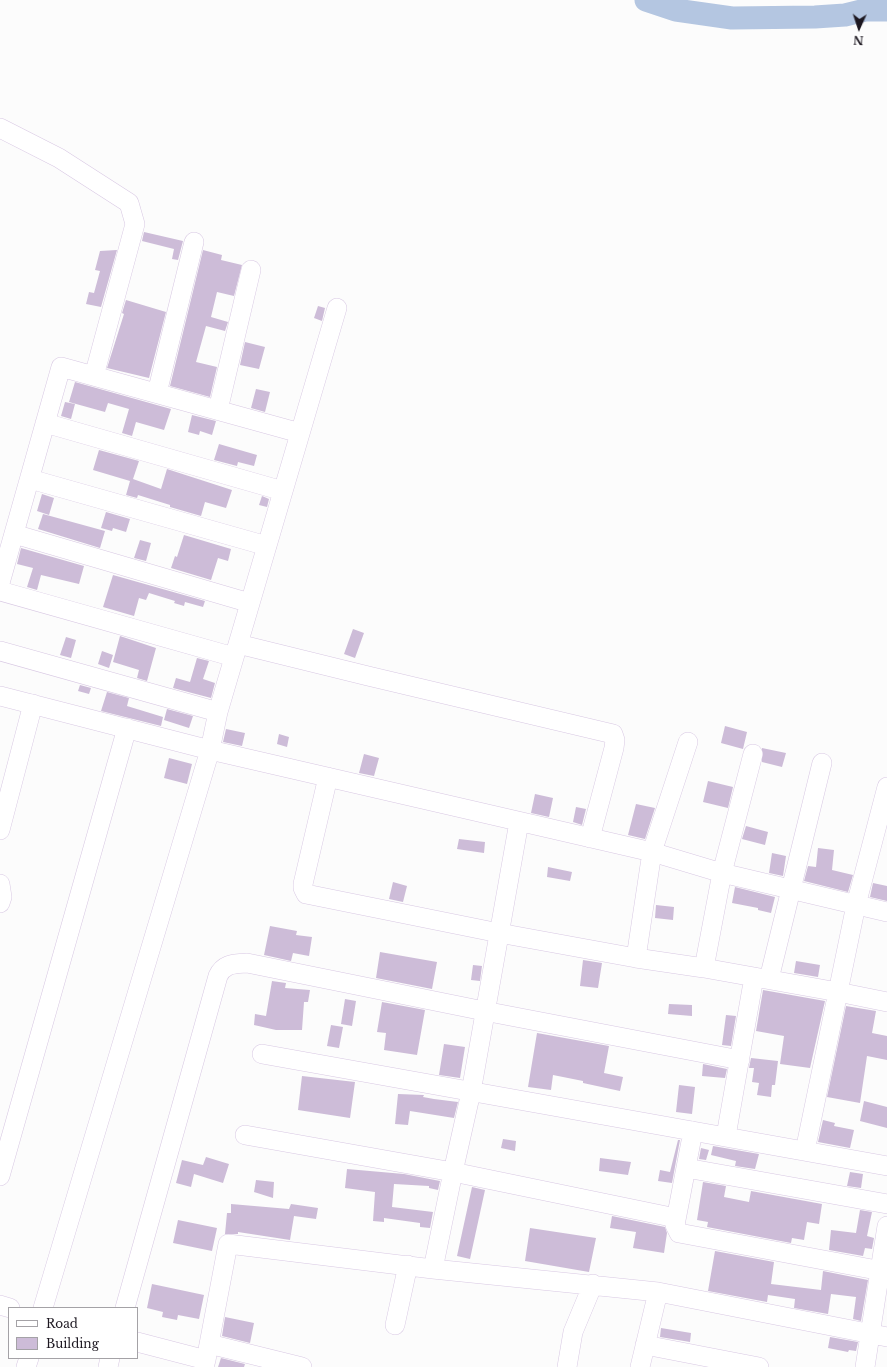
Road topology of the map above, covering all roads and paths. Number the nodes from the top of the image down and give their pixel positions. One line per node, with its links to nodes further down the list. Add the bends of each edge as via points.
1 (0, 128): 5 (street, via 59,158 129,203 135,224)
2 (194, 242): 6 (street)
3 (251, 270): 7 (street)
4 (337, 308): 9 (street)
5 (94, 376): 6 (street); 8 (street, via 61,366)
6 (157, 393): 7 (street)
7 (218, 410): 9 (street)
8 (45, 423): 10 (street); 11 (street)
9 (300, 433): 11 (street)
10 (30, 479): 12 (street); 13 (street)
11 (283, 491): 13 (street)
12 (14, 534): 14 (street); 16 (street)
13 (267, 546): 16 (street)
14 (0, 583)
15 (0, 591): 17 (street)
16 (250, 603): 17 (street)
17 (236, 650): 21 (street); 31 (street, via 368,676 613,734 614,748)
18 (0, 651): 21 (street)
19 (0, 696): 20 (street)
20 (33, 704): 22 (street); 30 (street)
21 (218, 712): 24 (street)
22 (127, 728): 24 (street); 56 (street)
23 (688, 742): 32 (street)
24 (210, 750): 27 (street); 65 (street)
25 (753, 754): 33 (street)
26 (822, 763): 35 (street)
27 (328, 777): 29 (street); 39 (street, via 302,884 304,892)
28 (887, 787): 37 (street)
29 (519, 822): 31 (street); 39 (street)
30 (0, 830)
31 (590, 838): 32 (street)
32 (652, 852): 33 (street); 40 (street)
33 (722, 873): 35 (street); 41 (street)
34 (0, 884): 36 (street)
35 (790, 890): 37 (street); 42 (street)
36 (0, 903)
37 (856, 906): 38 (street); 43 (street)
38 (887, 912)
39 (499, 933): 40 (street); 45 (street)
40 (636, 958): 41 (street)
41 (704, 968): 42 (street)
42 (762, 978): 43 (street); 47 (street)
43 (838, 992): 44 (street); 52 (street)
44 (887, 1002)
45 (484, 1011): 47 (street); 48 (street); 66 (street, via 247,963 228,965 221,969)
46 (262, 1054): 48 (street)
47 (740, 1060): 51 (street)
48 (471, 1092): 49 (street); 55 (street)
49 (693, 1131): 51 (street); 54 (street)
50 (245, 1135): 55 (street)
51 (726, 1136): 52 (street)
52 (805, 1151): 53 (street)
53 (887, 1165)
54 (686, 1168): 57 (street); 58 (street)
55 (453, 1172): 58 (street); 61 (street)
56 (0, 1176)
57 (887, 1204)
58 (676, 1218): 62 (street, via 676,1231 682,1234)
59 (887, 1226): 62 (street)
60 (408, 1265): 61 (street); 67 (street); 71 (street, via 228,1244)
61 (433, 1269): 63 (street)
62 (883, 1271): 68 (street)
63 (593, 1284): 64 (street); 73 (street, via 573,1332)
64 (658, 1292): 68 (street); 70 (street)
65 (44, 1307)
66 (125, 1307)
67 (395, 1325)
68 (878, 1335): 76 (street)
69 (138, 1342): 71 (street)
70 (645, 1345): 74 (street); 75 (street)
71 (206, 1357): 72 (street)
72 (302, 1367)
73 (567, 1367)
74 (640, 1367)
75 (759, 1367)
76 (865, 1367)

